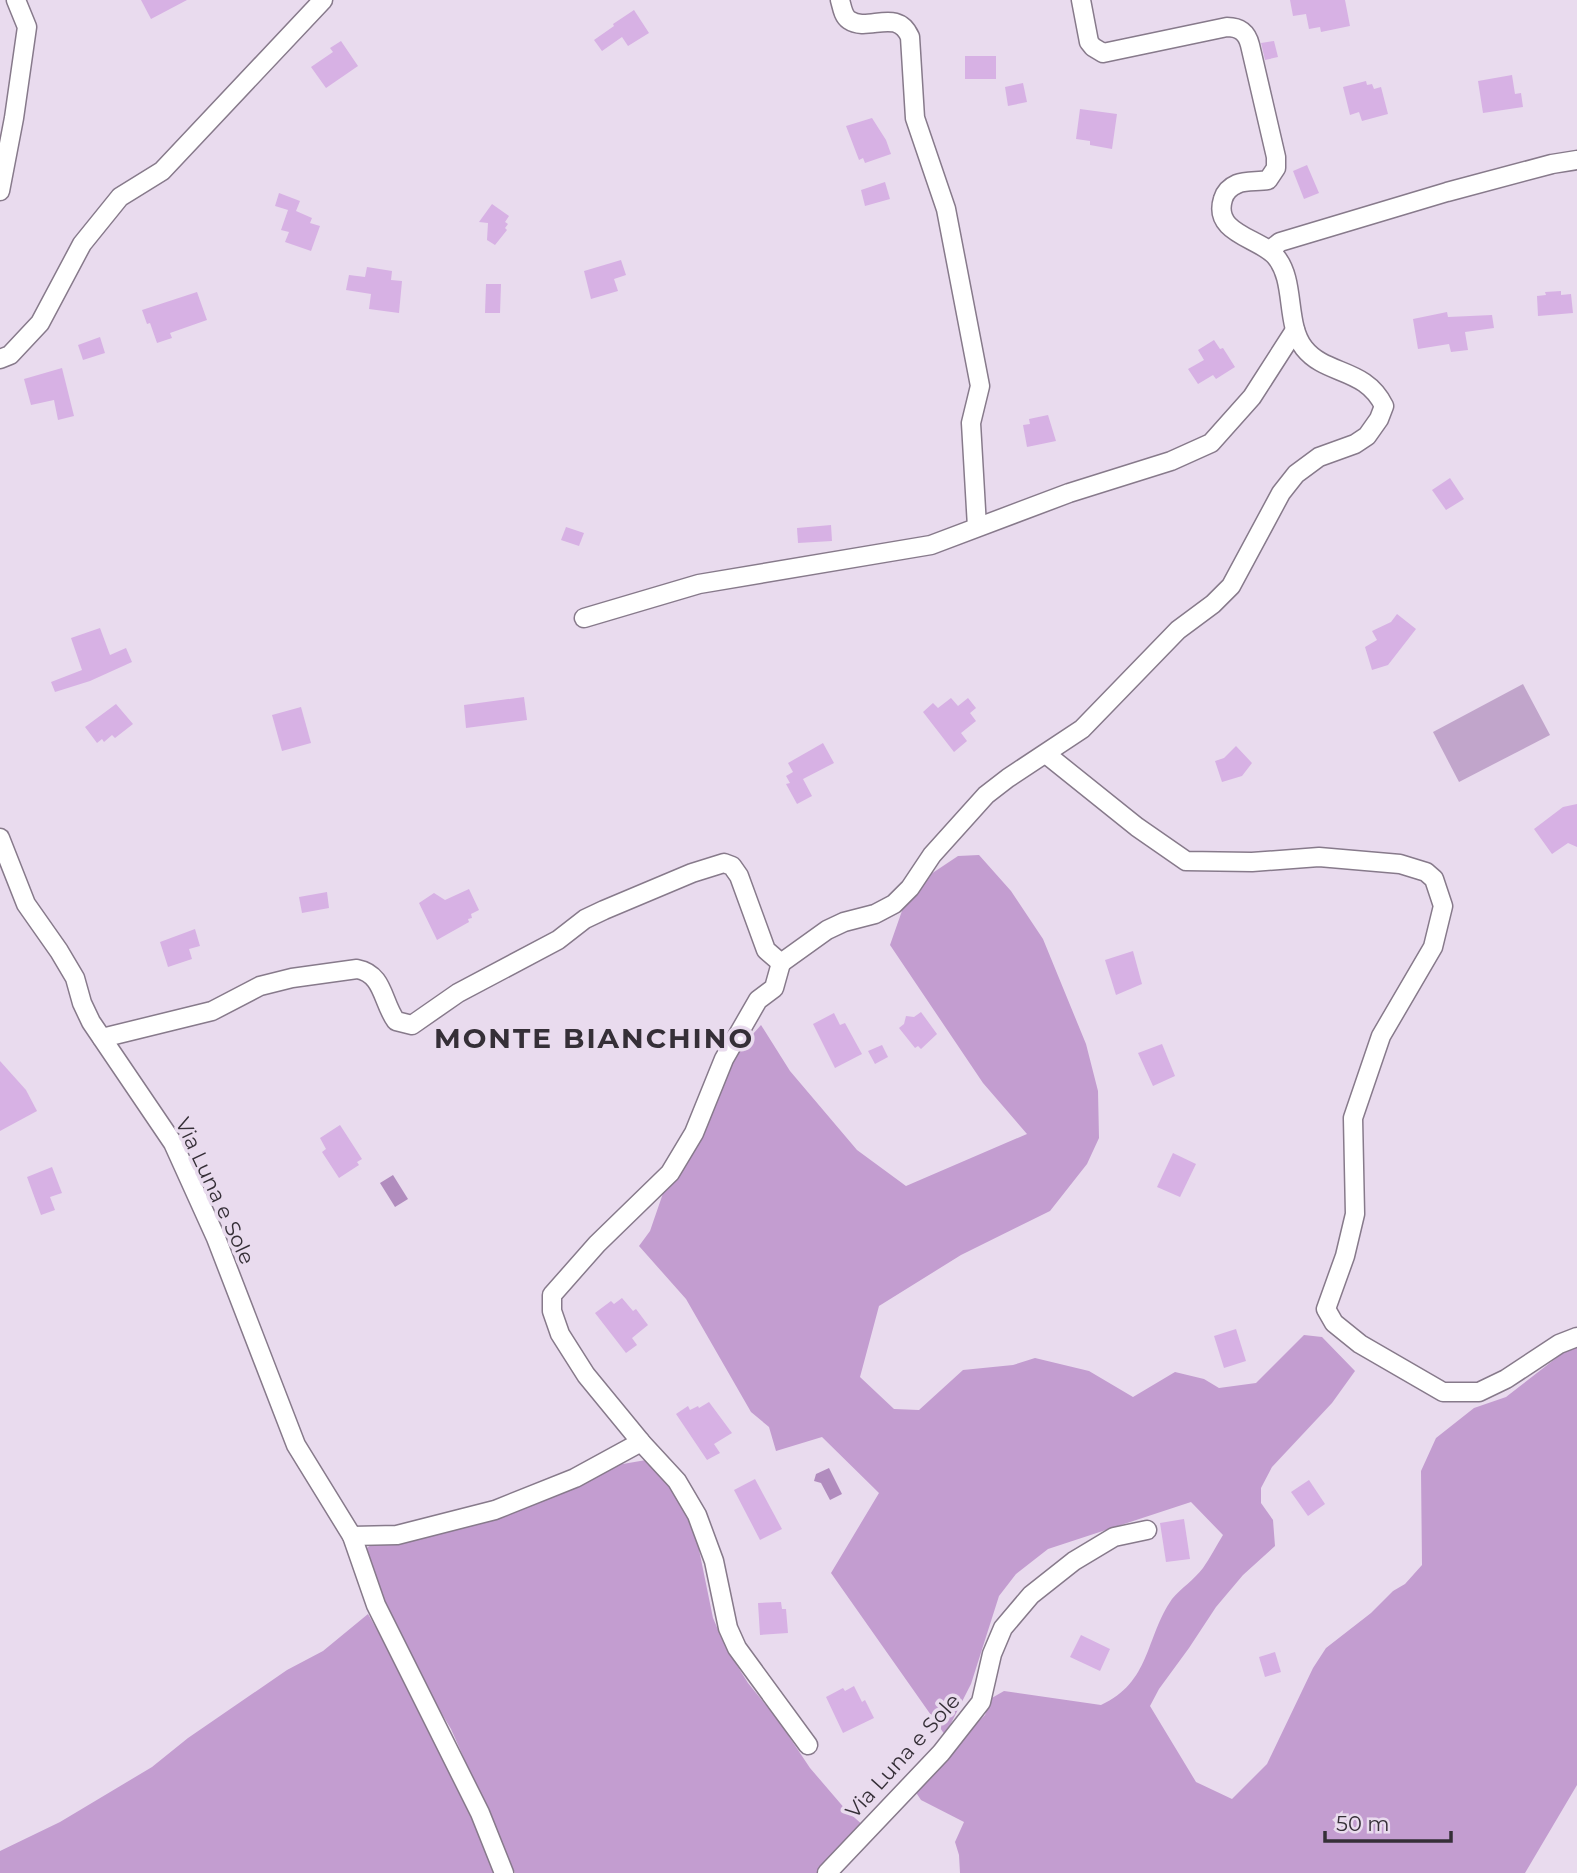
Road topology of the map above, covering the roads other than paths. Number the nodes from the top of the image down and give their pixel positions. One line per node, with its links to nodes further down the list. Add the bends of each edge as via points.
1 (16, 0): 6 (street, via 26,27)
2 (323, 0): 9 (street, via 162,171 120,197 82,244 40,323 10,355)
3 (840, 0): 10 (street, via 848,20 898,23 911,37 915,118 946,209 980,386 971,423)
4 (1081, 0): 7 (street, via 1089,42 1097,51 1227,27 1245,34 1276,168 1268,180 1230,188 1221,211 1247,240)
5 (1577, 160): 7 (street, via 1447,192 1280,242)
6 (0, 191)
7 (1270, 250): 8 (street, via 1279,259)
8 (1295, 330): 10 (street, via 1252,397 1211,443); 12 (street, via 1316,360 1367,383 1384,407 1379,419 1355,444 1319,457 1296,474 1280,493 1231,586 1178,630 1082,729)
9 (0, 359)
10 (977, 527): 11 (street, via 931,545 699,584)
11 (584, 618)
12 (1046, 754): 14 (street, via 986,795 894,904 827,930); 16 (street, via 1186,861 1319,857 1400,864 1434,879 1443,906 1433,947 1381,1036 1353,1118 1355,1214 1326,1309 1334,1323 1360,1344 1443,1392 1479,1392)
13 (0, 838): 15 (street, Via Luna e Sole, via 26,904 75,978 82,1003)
14 (781, 963): 15 (street, via 766,950 739,876 724,863 585,919 558,940 458,993 412,1026 396,1021 377,979 357,969 260,986 212,1011); 17 (street, via 774,988 758,1000 724,1059 694,1133 670,1173 552,1294 551,1311 560,1334 586,1375)
15 (102, 1038): 19 (street, Via Luna e Sole, via 173,1143 216,1238 296,1445)
16 (1577, 1338)
17 (641, 1442): 19 (street, via 575,1478 495,1510 397,1535); 20 (street, via 674,1476 697,1515 737,1648)
18 (1147, 1530): 22 (street, Via Luna e Sole, via 1114,1537 1031,1595 1003,1628 981,1702 941,1753)
19 (352, 1536): 21 (street, Via Luna e Sole, via 376,1605 480,1813)
20 (808, 1745)
21 (504, 1873)
22 (827, 1873)

